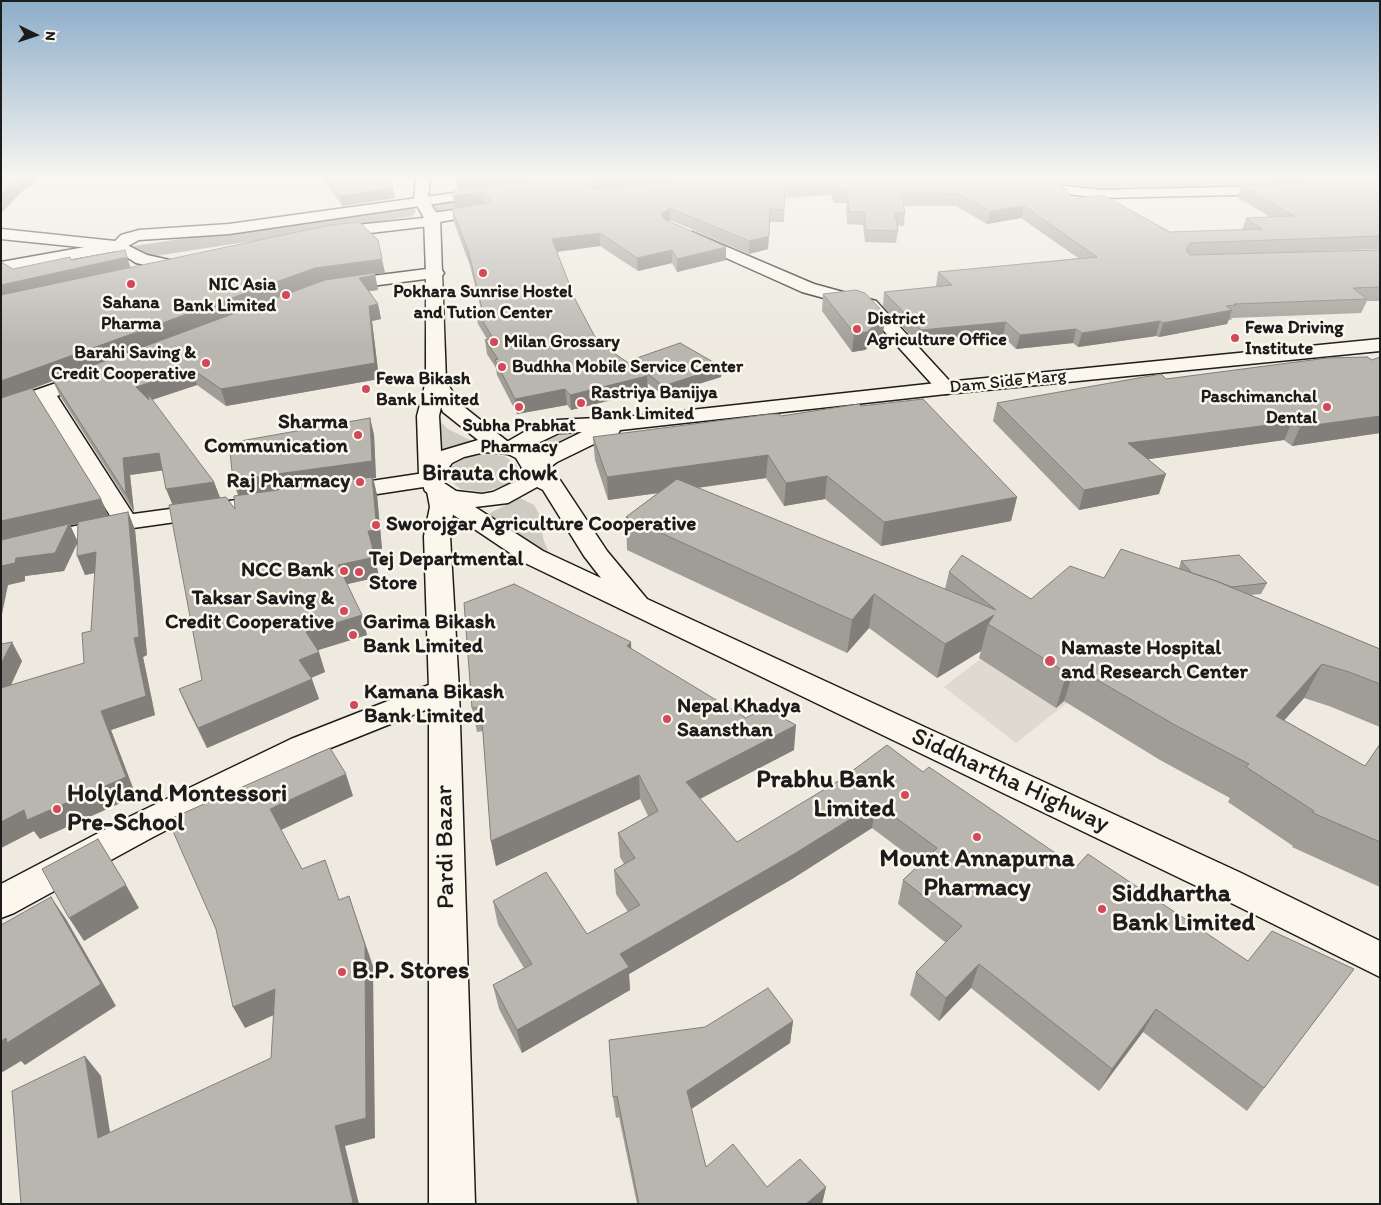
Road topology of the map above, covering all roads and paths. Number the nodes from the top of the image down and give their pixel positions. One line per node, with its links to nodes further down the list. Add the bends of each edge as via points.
1 (3, 234): 7 (main road)
2 (150, 234): 7 (main road, via 128,238)
3 (325, 234): 6 (main road)
4 (433, 234): 10 (main road, Pardi Bazar)
5 (686, 234): 15 (main road, via 808,288 870,305)
6 (314, 236)
7 (119, 246): 8 (main road, via 140,267 174,266); 9 (main road)
8 (212, 258)
9 (1, 267)
10 (435, 273): 11 (main road); 14 (main road, Pardi Bazar)
11 (324, 288)
12 (1380, 346): 15 (main road, Dam Side Marg)
13 (110, 369): 16 (main road)
14 (436, 381): 19 (main road, via 451,407); 21 (main road, Pardi Bazar, via 428,416)
15 (946, 388): 18 (main road, Dam Side Marg)
16 (45, 393): 17 (main road); 22 (main road)
17 (1, 409)
18 (636, 423): 19 (main road, via 557,427); 20 (main road, via 590,437 549,458)
19 (507, 447): 20 (main road, via 524,453); 21 (main road, via 470,447 456,452 436,466)
20 (534, 472): 21 (main road, via 526,485 499,498 474,501); 24 (main road, via 552,485 597,556)
21 (438, 486): 22 (main road, via 301,498); 24 (main road, Siddhartha Highway, via 461,509 534,557); 25 (main road, Pardi Bazar, via 442,507 437,536)
22 (126, 522): 23 (main road)
23 (1, 550)
24 (638, 605): 27 (main road, Siddhartha Highway, via 1226,883)
25 (444, 690): 26 (main road, via 302,747 141,827); 28 (main road, Pardi Bazar)
26 (1, 902)
27 (1380, 960)
28 (452, 1204)

